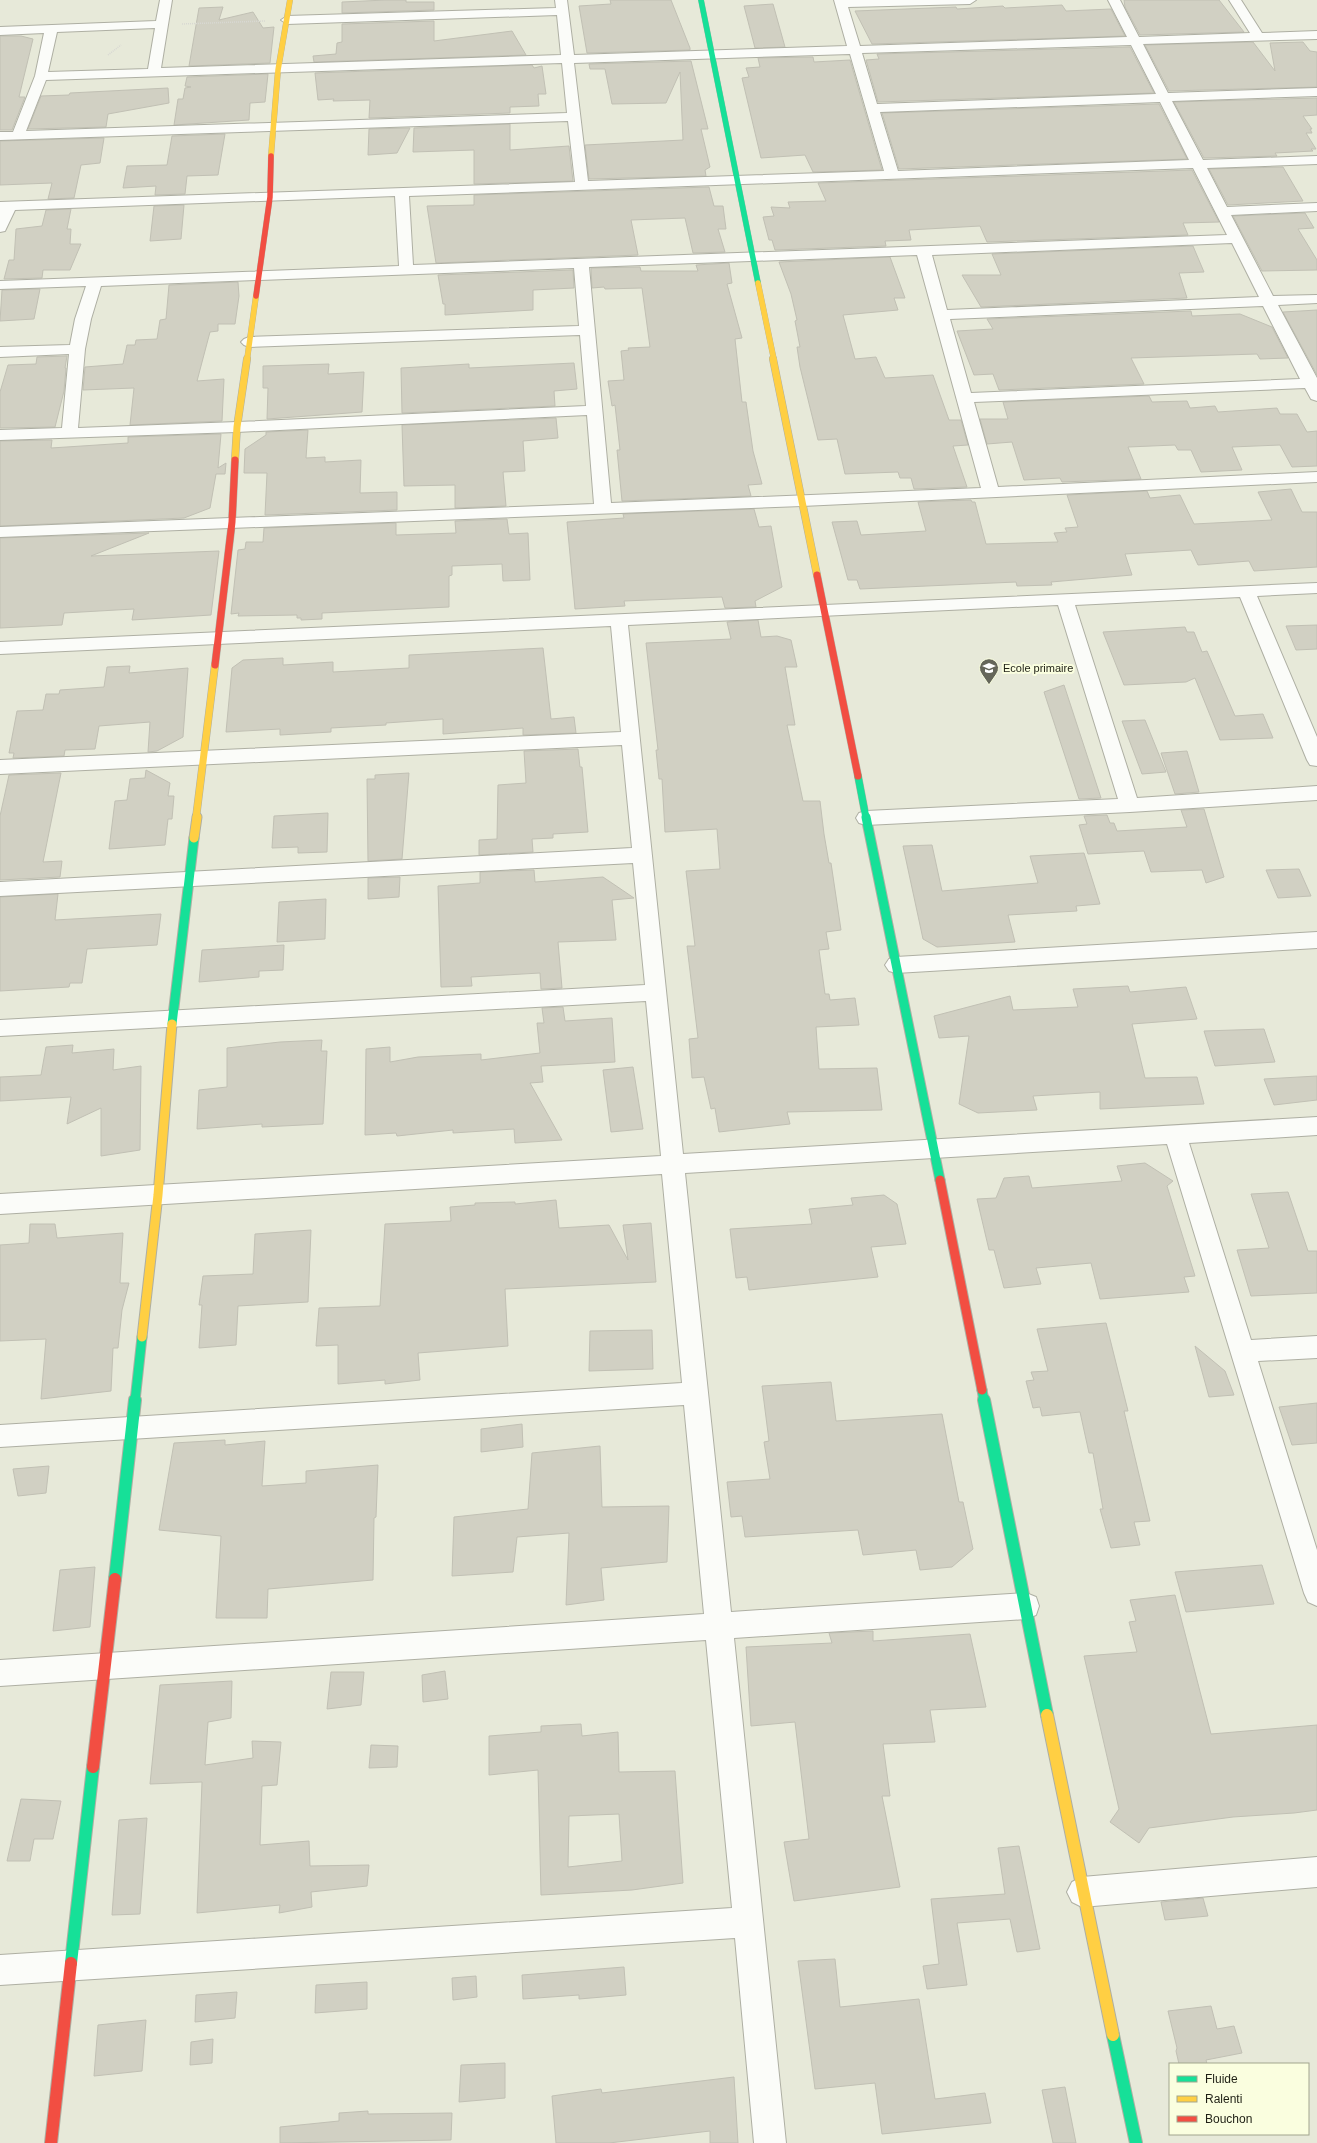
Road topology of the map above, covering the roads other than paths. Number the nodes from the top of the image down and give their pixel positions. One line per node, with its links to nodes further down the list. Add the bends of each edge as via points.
1 (166, 0): 10 (street)
2 (290, 0): 9 (street)
3 (701, 0): 17 (street)
4 (970, 0): 7 (street)
5 (1114, 0): 15 (street)
6 (1235, 0): 14 (street)
7 (841, 2): 16 (street)
8 (562, 6): 9 (street); 18 (street)
9 (287, 20): 19 (street)
10 (162, 24): 11 (street); 20 (street)
11 (51, 29): 12 (street); 21 (street)
12 (0, 31)
13 (1317, 35): 14 (street)
14 (1258, 37): 15 (street)
15 (1135, 41): 16 (street); 23 (street)
16 (855, 50): 17 (street); 24 (street)
17 (712, 55): 18 (street); 32 (street)
18 (568, 60): 19 (street); 25 (street)
19 (278, 70): 20 (street); 26 (street)
20 (154, 73): 21 (street)
21 (41, 76): 27 (street)
22 (1317, 92): 23 (street)
23 (1164, 98): 24 (street); 30 (street)
24 (872, 108): 31 (street)
25 (574, 117): 26 (street); 33 (street)
26 (272, 128): 27 (street); 35 (street)
27 (18, 135): 28 (street)
28 (0, 136)
29 (1317, 160): 30 (street)
30 (1198, 164): 31 (street); 38 (street)
31 (892, 175): 32 (street)
32 (737, 181): 33 (street); 42 (street)
33 (582, 186): 34 (street)
34 (402, 192): 35 (street); 44 (street)
35 (270, 197): 36 (street); 45 (street)
36 (5, 205): 39 (street)
37 (1317, 207): 38 (street)
38 (1223, 212): 40 (street)
39 (0, 228)
40 (1236, 239): 41 (street); 49 (street)
41 (923, 250): 42 (street); 50 (street)
42 (753, 257): 43 (street); 63 (street)
43 (581, 263): 44 (street); 51 (street)
44 (406, 269): 45 (street)
45 (259, 274): 46 (street); 52 (street)
46 (95, 282): 47 (street); 53 (street)
47 (0, 285)
48 (1317, 299): 49 (street)
49 (1269, 301): 50 (street); 55 (street)
50 (942, 315): 56 (street)
51 (587, 330): 52 (street); 57 (street)
52 (250, 342): 58 (street)
53 (77, 349): 54 (street); 59 (street)
54 (0, 352)
55 (1315, 388): 56 (street)
56 (965, 398): 62 (street)
57 (594, 410): 58 (street); 64 (street)
58 (237, 427): 59 (street); 65 (street)
59 (70, 432): 60 (street)
60 (0, 435)
61 (1317, 477): 62 (street)
62 (992, 492): 63 (street)
63 (802, 501): 64 (street); 70 (street)
64 (603, 508): 65 (street)
65 (232, 522): 66 (street); 72 (street)
66 (0, 532)
67 (1317, 588): 68 (street)
68 (1246, 591): 69 (street); 76 (street)
69 (1066, 600): 70 (street); 79 (street)
70 (824, 611): 71 (street); 80 (street)
71 (619, 620): 72 (street); 74 (street)
72 (219, 637): 73 (street); 75 (street)
73 (0, 648)
74 (630, 738): 75 (street); 81 (street)
75 (204, 758): 77 (street); 82 (street)
76 (1317, 760)
77 (0, 767)
78 (1317, 793): 79 (street)
79 (1130, 805): 80 (street)
80 (866, 818): 85 (street)
81 (642, 855): 82 (street); 86 (street)
82 (190, 880): 83 (street); 87 (street)
83 (0, 889)
84 (1317, 940): 85 (street)
85 (896, 965): 91 (street)
86 (656, 992): 87 (street); 92 (street)
87 (172, 1019): 88 (street); 93 (street)
88 (0, 1028)
89 (1317, 1126): 90 (street)
90 (1175, 1134): 91 (street); 96 (street)
91 (933, 1149): 92 (street); 101 (street)
92 (673, 1164): 93 (street); 97 (street)
93 (158, 1194): 94 (street); 98 (street)
94 (0, 1204)
95 (1317, 1347): 96 (street)
96 (1243, 1351): 100 (street)
97 (696, 1393): 98 (street); 102 (street)
98 (132, 1428): 99 (street); 103 (street)
99 (0, 1436)
100 (1317, 1593)
101 (1026, 1606): 102 (street); 106 (street)
102 (719, 1626): 103 (street); 107 (street)
103 (105, 1666): 104 (street); 108 (street)
104 (0, 1673)
105 (1317, 1872): 106 (street)
106 (1082, 1892): 112 (street)
107 (748, 1922): 108 (street); 111 (street)
108 (71, 1966): 109 (street); 110 (street)
109 (0, 1970)
110 (51, 2143)
111 (770, 2143)
112 (1136, 2143)

